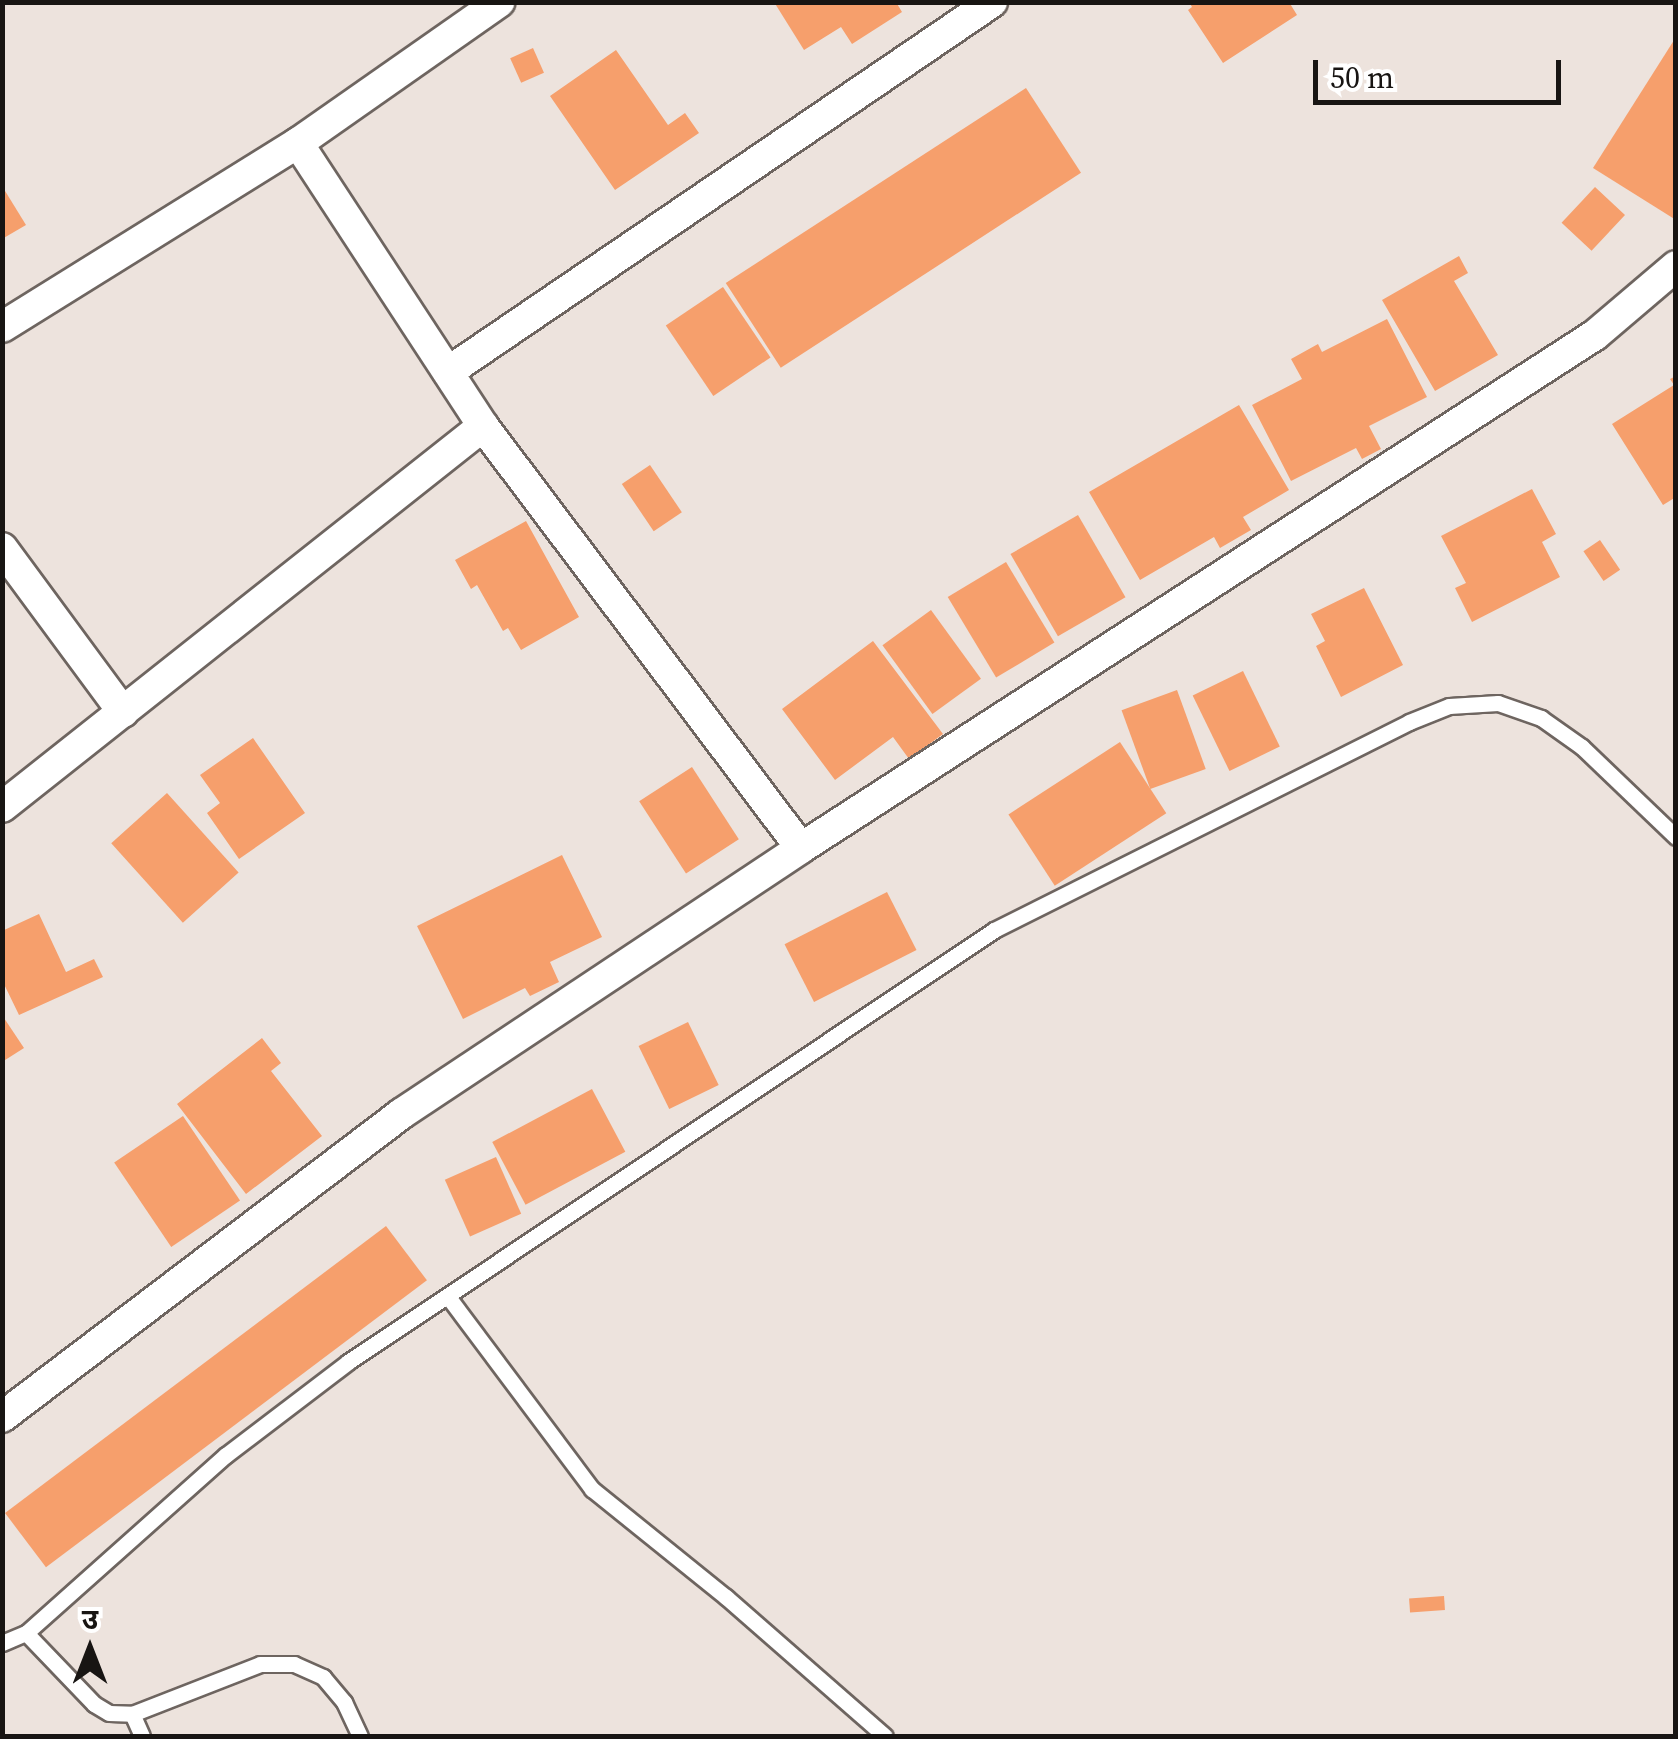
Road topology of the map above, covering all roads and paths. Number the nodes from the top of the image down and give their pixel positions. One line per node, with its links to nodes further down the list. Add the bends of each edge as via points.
1 (499, 2): 3 (street)
2 (992, 2): 6 (street)
3 (298, 142): 5 (street); 6 (street)
4 (1676, 266): 12 (street, via 1595,334)
5 (2, 328)
6 (448, 372): 7 (street)
7 (483, 426): 9 (street); 12 (street)
8 (3, 549): 9 (street)
9 (123, 712): 10 (street)
10 (2, 807)
11 (1676, 837): 13 (lane, via 1541,718 1498,703 1449,706 994,930)
12 (801, 848): 14 (street, via 401,1114)
13 (449, 1298): 15 (lane, via 348,1362 226,1455); 20 (lane, via 592,1489)
14 (2, 1417)
15 (26, 1633): 16 (lane); 17 (lane, via 94,1704)
16 (2, 1644)
17 (132, 1714): 18 (lane); 19 (lane, via 260,1664 294,1664 322,1677)
18 (142, 1736)
19 (360, 1736)
20 (885, 1736)

